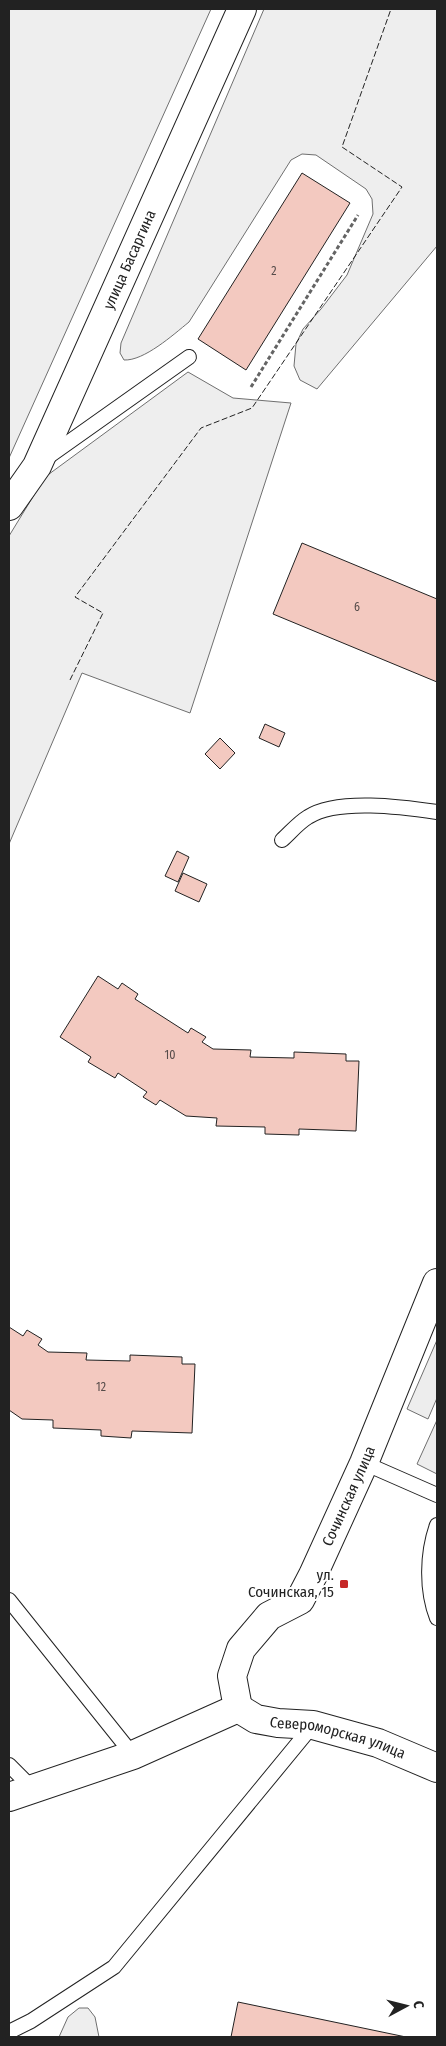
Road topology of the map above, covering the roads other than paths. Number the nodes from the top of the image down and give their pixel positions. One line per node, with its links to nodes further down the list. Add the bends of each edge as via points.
1 (242, 9): 3 (street, улица Басаргина)
2 (190, 357): 3 (lane)
3 (37, 466): 4 (street, улица Басаргина)
4 (9, 506)
5 (437, 812): 6 (lane, via 346,806 324,809 307,817)
6 (282, 840)
7 (437, 1283): 8 (street, Сочинская улица)
8 (364, 1463): 9 (lane); 13 (street, Сочинская улица, via 300,1600 269,1616 241,1649 232,1676)
9 (437, 1495)
10 (437, 1525): 12 (lane, via 431,1541 429,1574)
11 (9, 1600): 15 (lane)
12 (437, 1618)
13 (238, 1708): 14 (street, Североморская улица, via 256,1719); 15 (street)
14 (313, 1725): 17 (street, Североморская улица, via 378,1743); 19 (lane, via 114,1967)
15 (133, 1755): 18 (street)
16 (9, 1765): 18 (lane)
17 (437, 1768)
18 (20, 1792)
19 (9, 2032)

